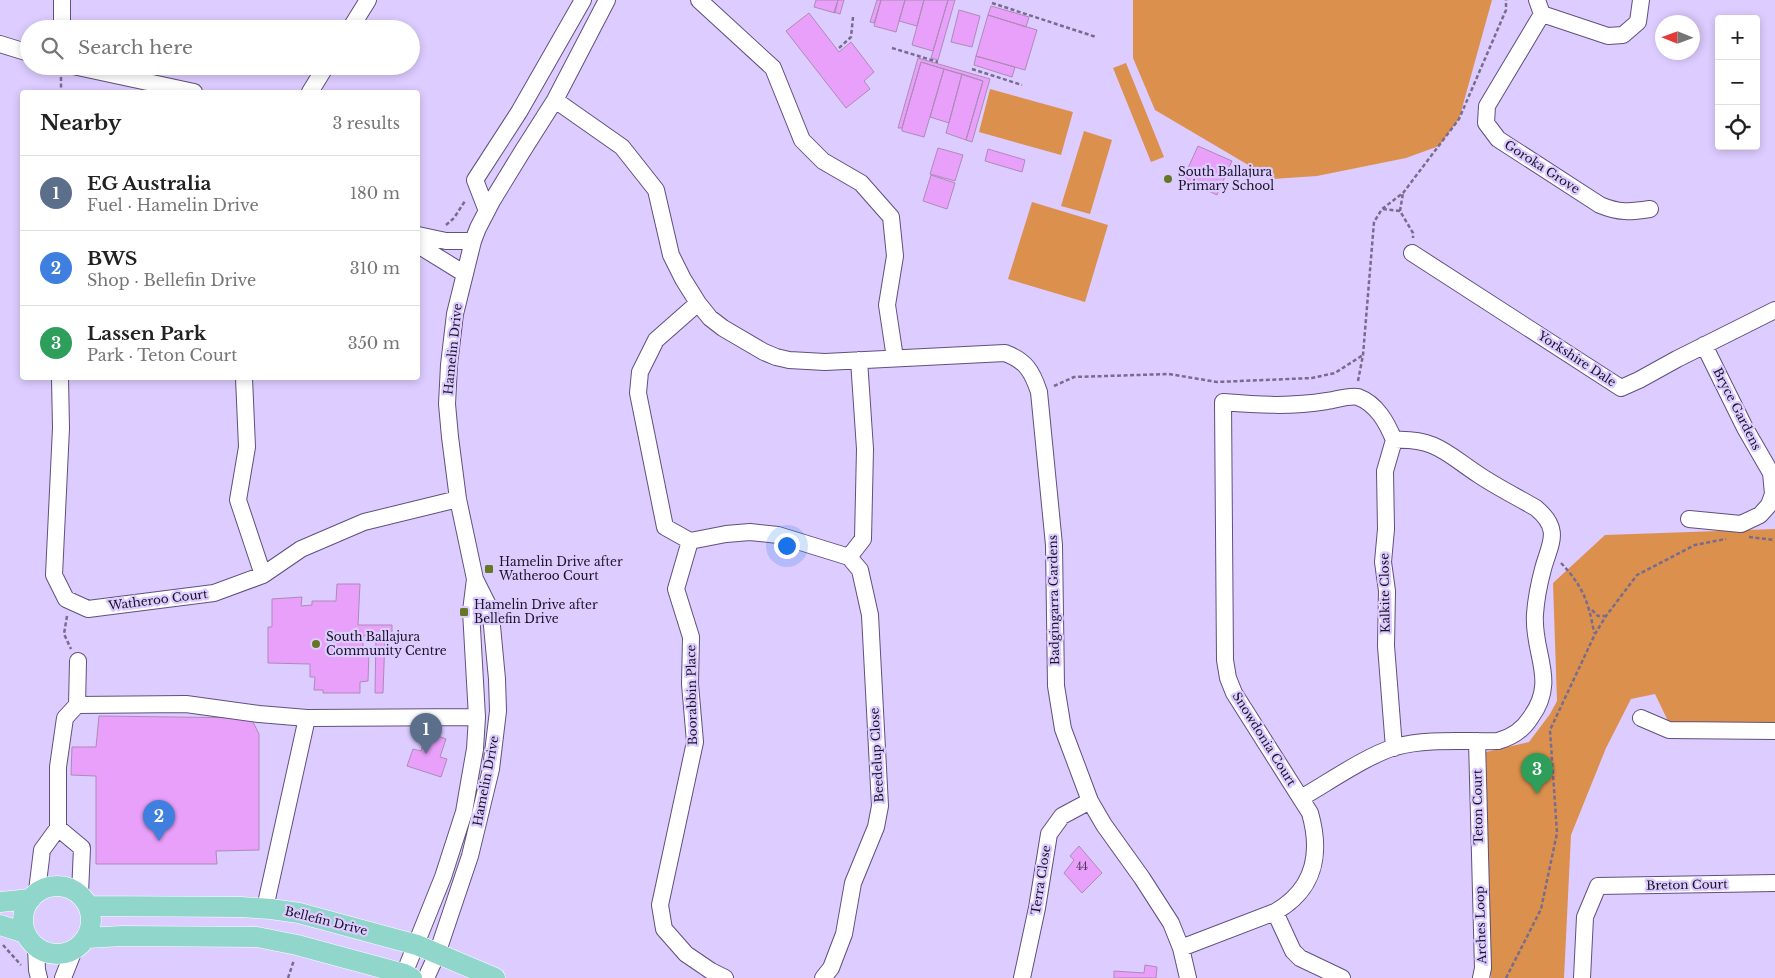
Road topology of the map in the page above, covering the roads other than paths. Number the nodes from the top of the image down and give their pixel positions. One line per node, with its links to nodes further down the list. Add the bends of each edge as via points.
1 (62, 0): 8 (street)
2 (368, 0): 9 (street)
3 (583, 0): 18 (street, via 519,112 475,180)
4 (607, 0): 16 (street, Hamelin Drive)
5 (699, 0): 27 (street, via 773,68 802,140 823,161 861,183 891,217 895,256 888,305)
6 (1641, 0): 7 (street, via 1638,22 1623,35 1608,36)
7 (1540, 7): 17 (street, Goroka Grove, via 1486,106 1486,123 1498,139 1600,205 1614,211)
8 (62, 20)
9 (356, 20)
10 (0, 44): 11 (street)
11 (20, 50)
12 (91, 75): 14 (street)
13 (320, 75): 15 (street)
14 (182, 90)
15 (311, 90)
16 (555, 100): 18 (street, Hamelin Drive); 24 (street, Badgingarra Gardens, via 622,147 656,190 671,255)
17 (1650, 209)
18 (487, 210): 20 (street, Hamelin Drive)
19 (420, 235): 20 (street, via 446,241)
20 (473, 241): 23 (street, Hamelin Drive)
21 (420, 246): 23 (street)
22 (1412, 253): 26 (street, Yorkshire Dale, via 1621,388)
23 (465, 274): 32 (street, Hamelin Drive, via 455,314 447,404)
24 (698, 303): 28 (street, Badgingarra Gardens, via 723,328 776,358 802,362); 34 (street, via 656,340 640,372 638,393 665,527)
25 (1775, 310): 26 (street, Yorkshire Dale)
26 (1704, 345): 33 (street, Bryce Gardens, via 1771,473 1773,494 1760,515 1741,524)
27 (895, 358): 28 (street, Badgingarra Gardens); 47 (street, Badgingarra Gardens, via 1005,353 1019,358 1036,380 1054,545 1056,686 1063,729)
28 (859, 360): 35 (street, via 865,449 863,540)
29 (60, 380): 36 (street, Watheroo Court, via 54,576 66,600 88,609 107,607 214,593)
30 (244, 380): 36 (street, via 246,448 238,500)
31 (1394, 440): 44 (street, via 1424,442 1439,447 1536,508 1552,528 1552,543 1543,569 1535,616 1536,638 1543,663 1542,698 1531,718 1516,734 1498,741); 45 (street, Kalkite Close, via 1385,471 1383,562); 46 (street, Snowdonia Court, via 1378,412 1355,396 1300,406 1223,402 1225,660 1228,678 1234,693)
32 (458, 499): 36 (street, Watheroo Court, via 364,522 302,549); 37 (street, Hamelin Drive)
33 (1689, 519)
34 (690, 541): 35 (street, via 750,532 778,535); 67 (street, Boorabbin Place, via 676,589 691,637 690,684 695,742 660,905 664,929 686,954)
35 (849, 557): 68 (street, Beedelup Close, via 860,570 870,615 880,806 876,827 852,883 844,934 831,968)
36 (263, 575)
37 (475, 579): 41 (street, Hamelin Drive, via 471,611); 61 (street, Hamelin Drive, via 488,607 492,626 498,710 495,744 470,856)
38 (78, 661): 39 (street)
39 (77, 705): 40 (street, via 186,704); 48 (street, via 64,718 58,767)
40 (307, 718): 41 (street); 54 (street)
41 (476, 718): 59 (street, Hamelin Drive, via 475,749 464,812)
42 (1641, 718): 43 (street, via 1669,730)
43 (1775, 731)
44 (1478, 741): 45 (street, via 1427,742); 49 (street, Teton Court)
45 (1394, 748): 46 (street, via 1372,757)
46 (1302, 798): 55 (street, Snowdonia Court, via 1315,832 1312,868 1298,896)
47 (1090, 801): 60 (street, Badgingarra Gardens, via 1171,923); 69 (street, Terra Close, via 1062,816 1049,834)
48 (58, 828): 51 (street, via 42,850); 52 (street, via 82,848)
49 (1479, 873): 72 (street, Arches Loop)
50 (1775, 883): 73 (street, Breton Court, via 1598,886 1585,917)
51 (34, 895): 52 (main road, via 52,885 67,886); 53 (main road); 57 (main road, via 27,903 23,918)
52 (85, 900): 54 (main road, Bellefin Drive); 58 (main road, via 92,917 91,928)
53 (0, 902)
54 (265, 908): 59 (main road, Bellefin Drive, via 309,916)
55 (1275, 912): 60 (street, Snowdonia Court); 71 (street, via 1300,958)
56 (0, 925): 57 (main road)
57 (31, 940): 58 (main road, via 45,952 55,954 64,954); 63 (street)
58 (80, 944): 62 (main road, via 122,936 256,937); 64 (street)
59 (417, 946): 61 (main road, Bellefin Drive); 62 (street, Hamelin Drive)
60 (1181, 948): 70 (street, Badgingarra Gardens)
61 (437, 954): 65 (street, Hamelin Drive); 66 (main road, Bellefin Drive)
62 (408, 976)
63 (39, 978)
64 (63, 978)
65 (426, 978)
66 (495, 978)
67 (725, 978)
68 (823, 978)
69 (1022, 978)
70 (1188, 978)
71 (1342, 978)
72 (1481, 978)
73 (1582, 978)

